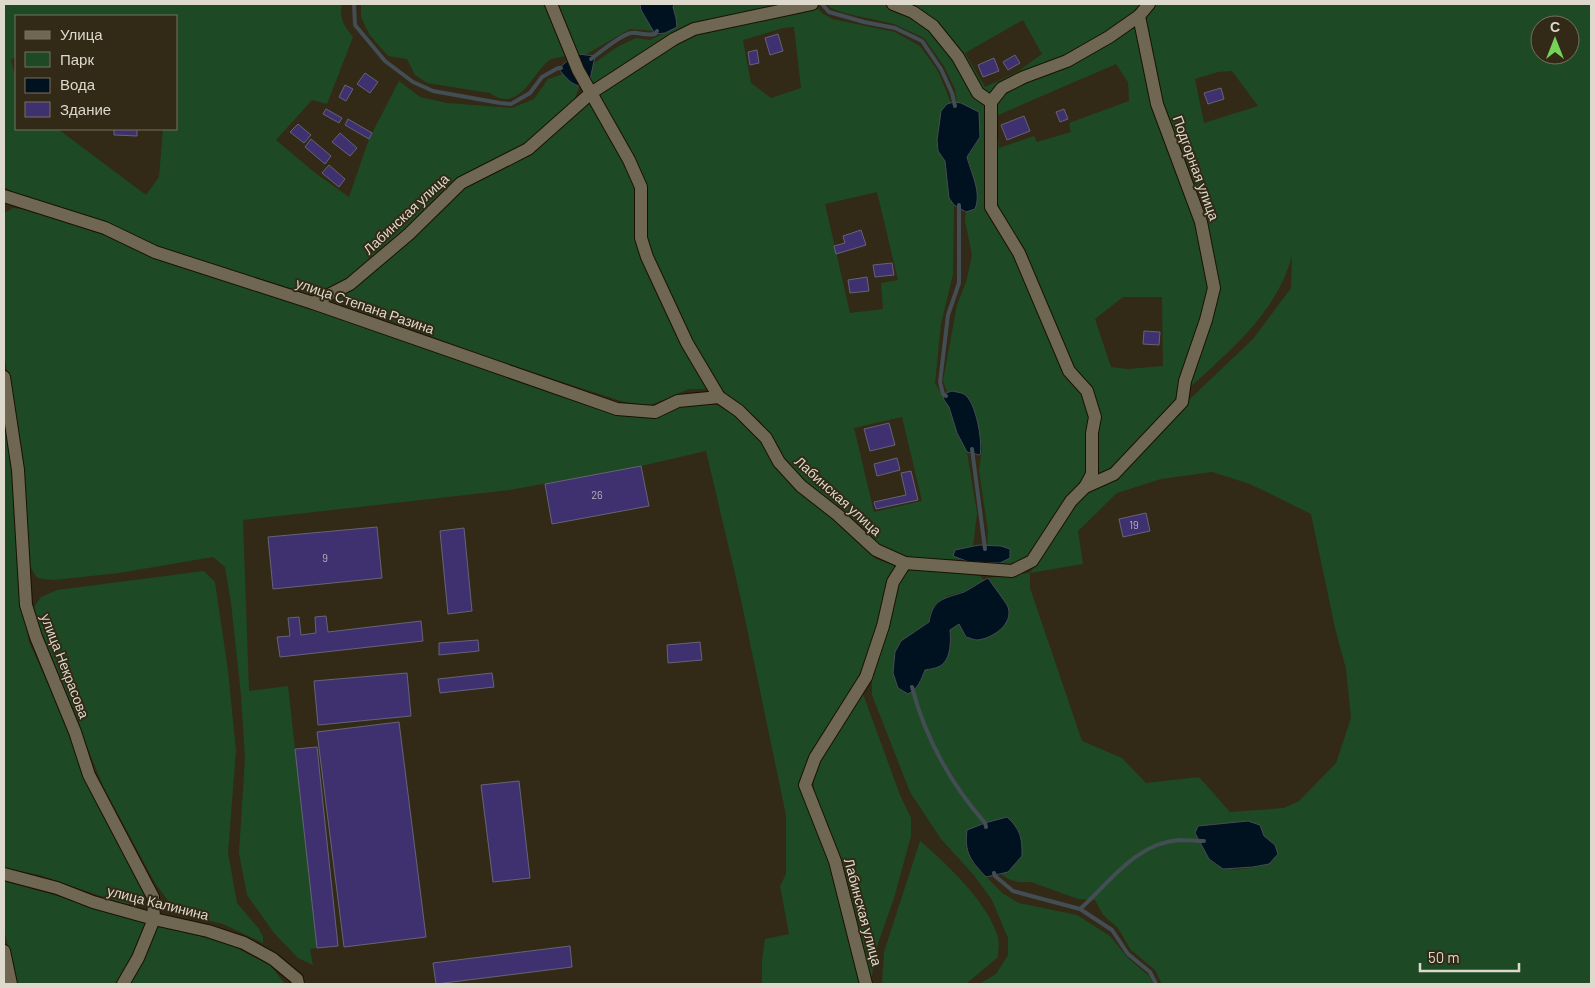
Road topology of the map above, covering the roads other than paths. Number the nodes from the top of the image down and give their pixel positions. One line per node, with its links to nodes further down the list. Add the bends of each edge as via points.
1 (551, 4): 6 (street, Лабинская улица)
2 (812, 4): 6 (street, Лабинская улица, via 694,29)
3 (893, 4): 7 (street, via 913,12 933,26 958,57 978,93)
4 (1149, 4): 5 (street)
5 (1139, 16): 7 (street, via 1067,61 1002,88); 12 (street, Подгорная улица, via 1157,104 1201,222 1214,288 1185,381 1182,402 1114,474)
6 (591, 93): 9 (street, Лабинская улица, via 528,149 461,183 350,284); 11 (street, Лабинская улица, via 629,160 640,187 641,238 647,257 687,343)
7 (991, 102): 12 (street, via 991,207 1019,253 1069,370 1087,391 1096,417 1092,433 1092,474)
8 (4, 196): 9 (street, улица Степана Разина, via 105,228 155,252)
9 (313, 303): 11 (street, улица Степана Разина, via 617,409 654,412 678,401)
10 (4, 377): 15 (street, улица Некрасова, via 18,470 26,605 89,775 153,897)
11 (719, 397): 13 (street, Лабинская улица, via 739,411 766,438 779,462 801,486 876,550)
12 (1085, 487): 13 (street, via 1071,501 1032,561 1012,571)
13 (905, 563): 20 (street, Лабинская улица, via 893,582 866,677 815,758 805,785 835,861)
14 (4, 874): 15 (street, улица Калинина)
15 (154, 919): 17 (street, улица Калинина, via 244,942 273,959); 19 (street)
16 (4, 952): 18 (street)
17 (298, 982)
18 (11, 984)
19 (123, 984)
20 (866, 984)

